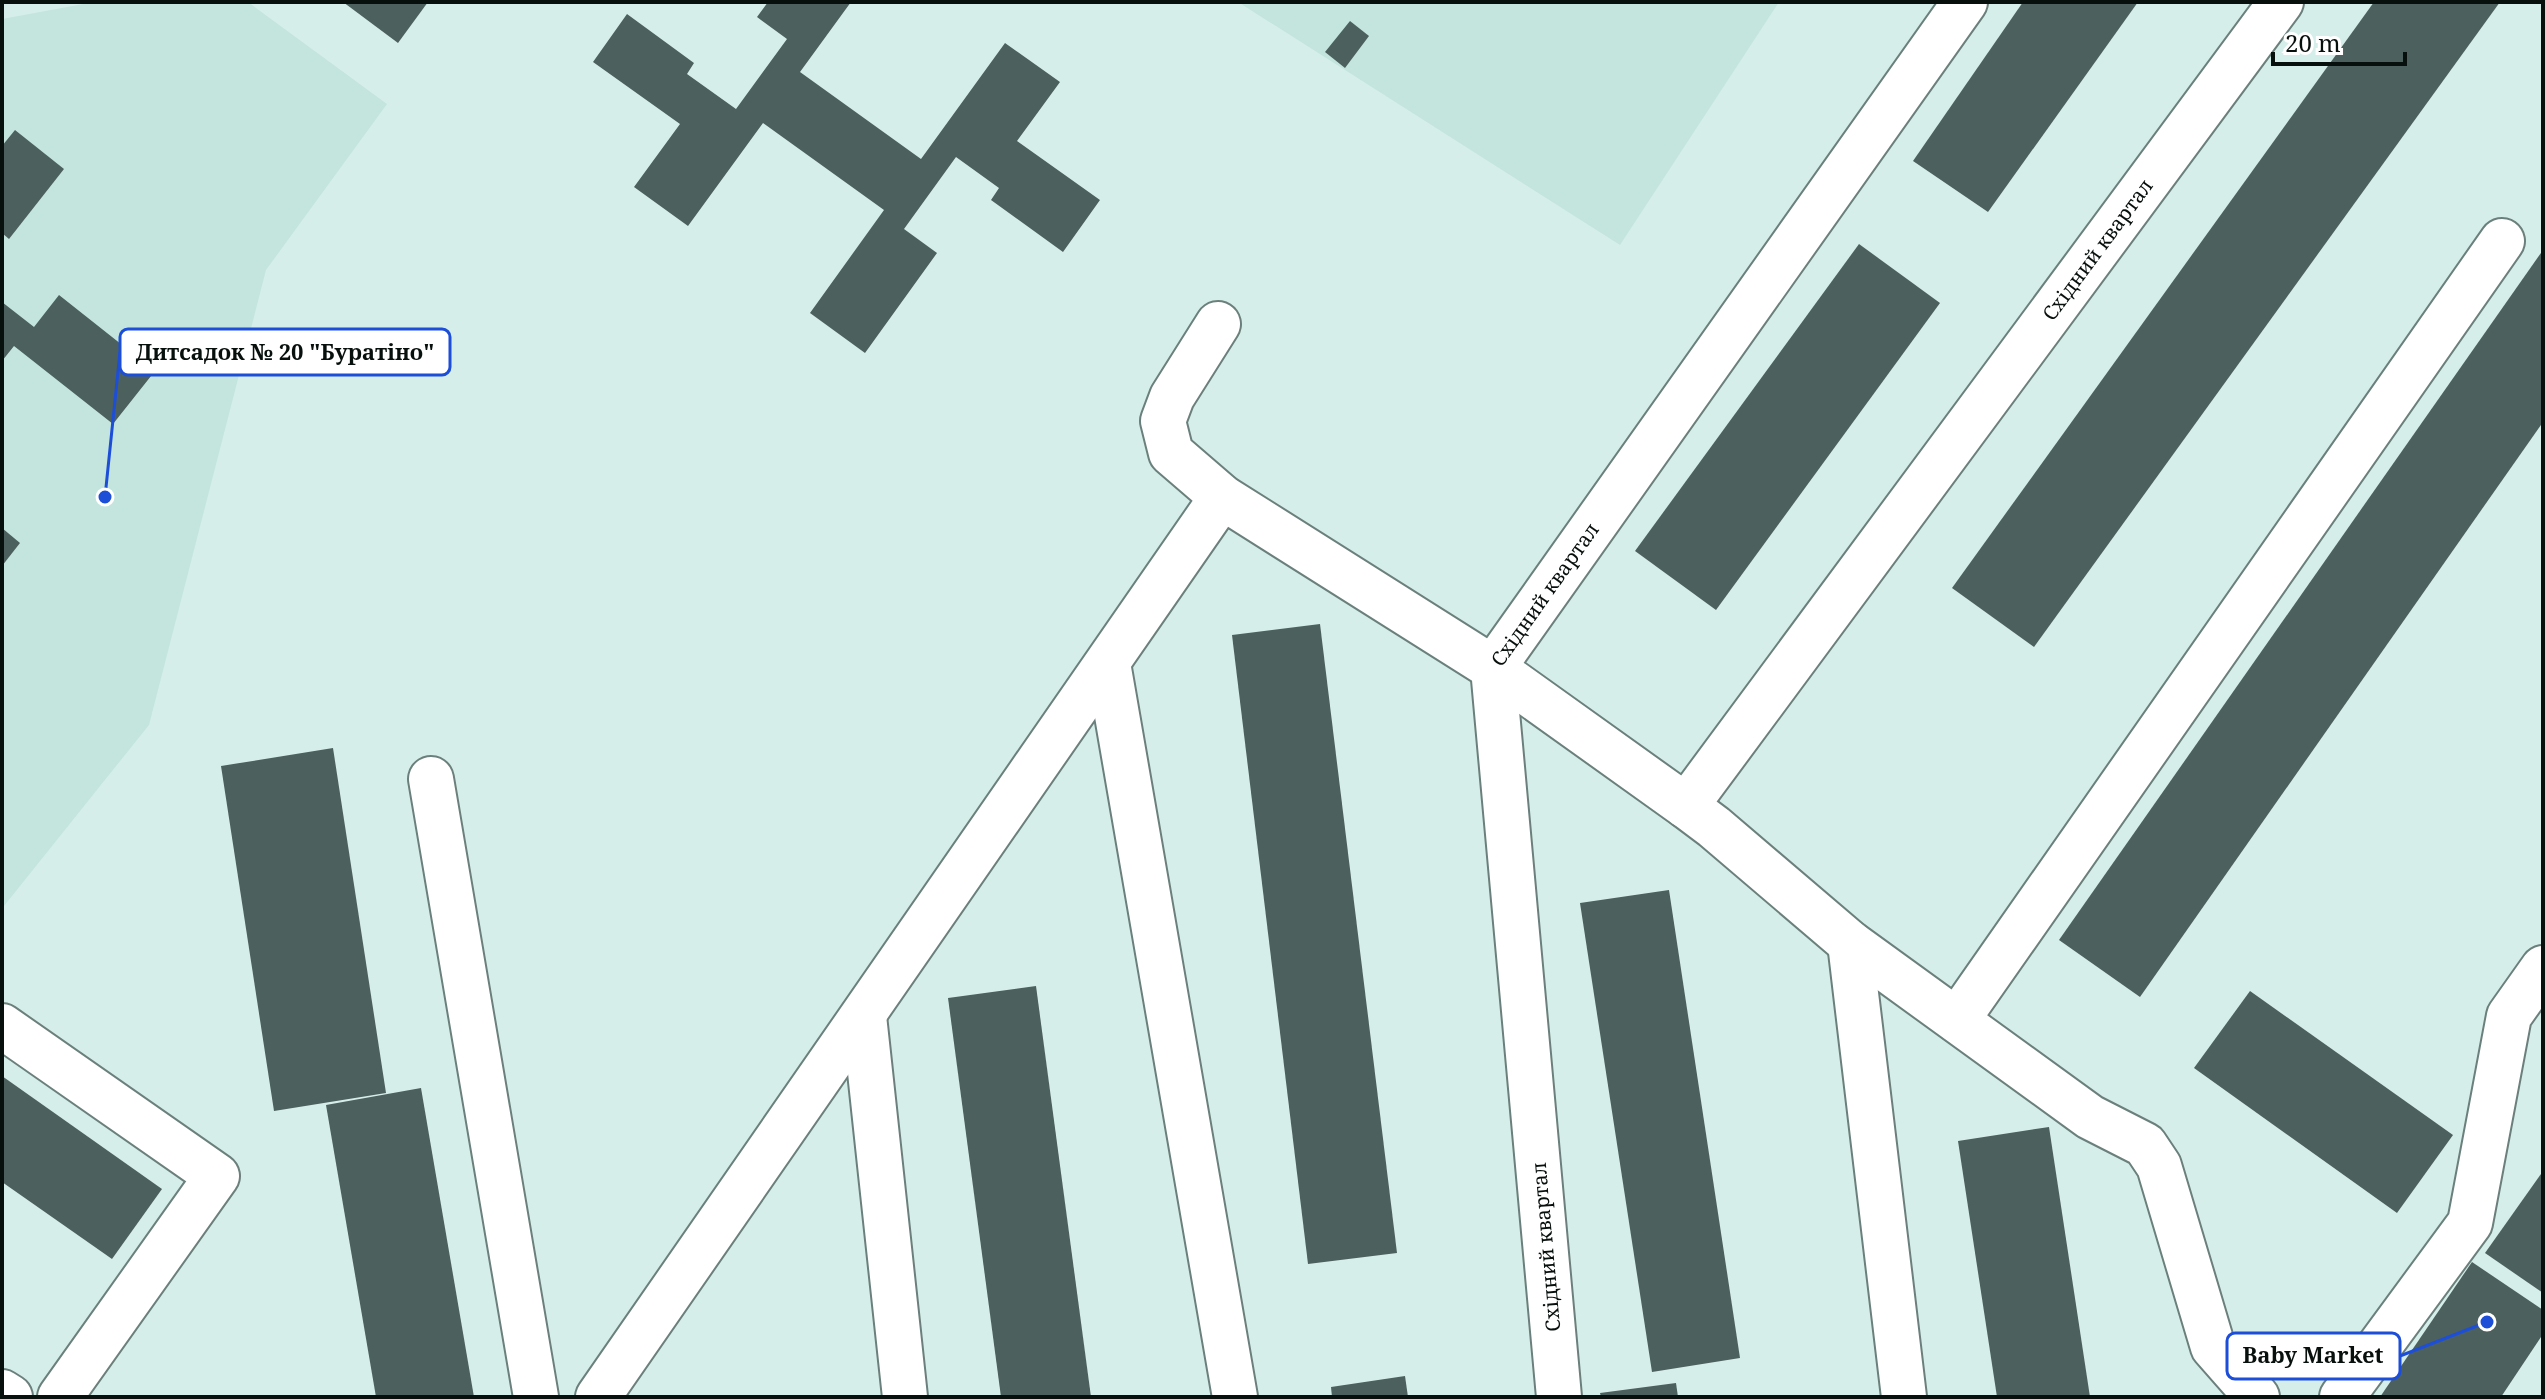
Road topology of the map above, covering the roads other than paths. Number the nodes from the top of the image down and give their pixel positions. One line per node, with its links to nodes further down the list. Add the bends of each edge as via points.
1 (1965, 2): 7 (street, Східний квартал)
2 (2281, 2): 9 (street, Східний квартал)
3 (2502, 241): 13 (street)
4 (1218, 324): 5 (street, via 1172,397 1163,421 1171,453)
5 (1222, 497): 6 (street); 7 (street)
6 (1108, 663): 12 (street); 21 (street)
7 (1493, 668): 9 (street); 22 (street, Східний квартал)
8 (431, 779): 18 (street)
9 (1686, 806): 10 (street)
10 (1850, 943): 13 (street); 23 (street)
11 (2543, 968): 25 (street, via 2509,1016 2470,1223)
12 (864, 1016): 19 (street); 20 (street)
13 (1957, 1020): 24 (street, via 2090,1117 2145,1145 2159,1166 2213,1347)
14 (2, 1026): 17 (street, via 217,1176)
15 (2, 1392): 16 (street)
16 (10, 1397)
17 (60, 1397)
18 (536, 1397)
19 (598, 1397)
20 (905, 1397)
21 (1235, 1397)
22 (1559, 1397)
23 (1904, 1397)
24 (2257, 1397)
25 (2342, 1397)

